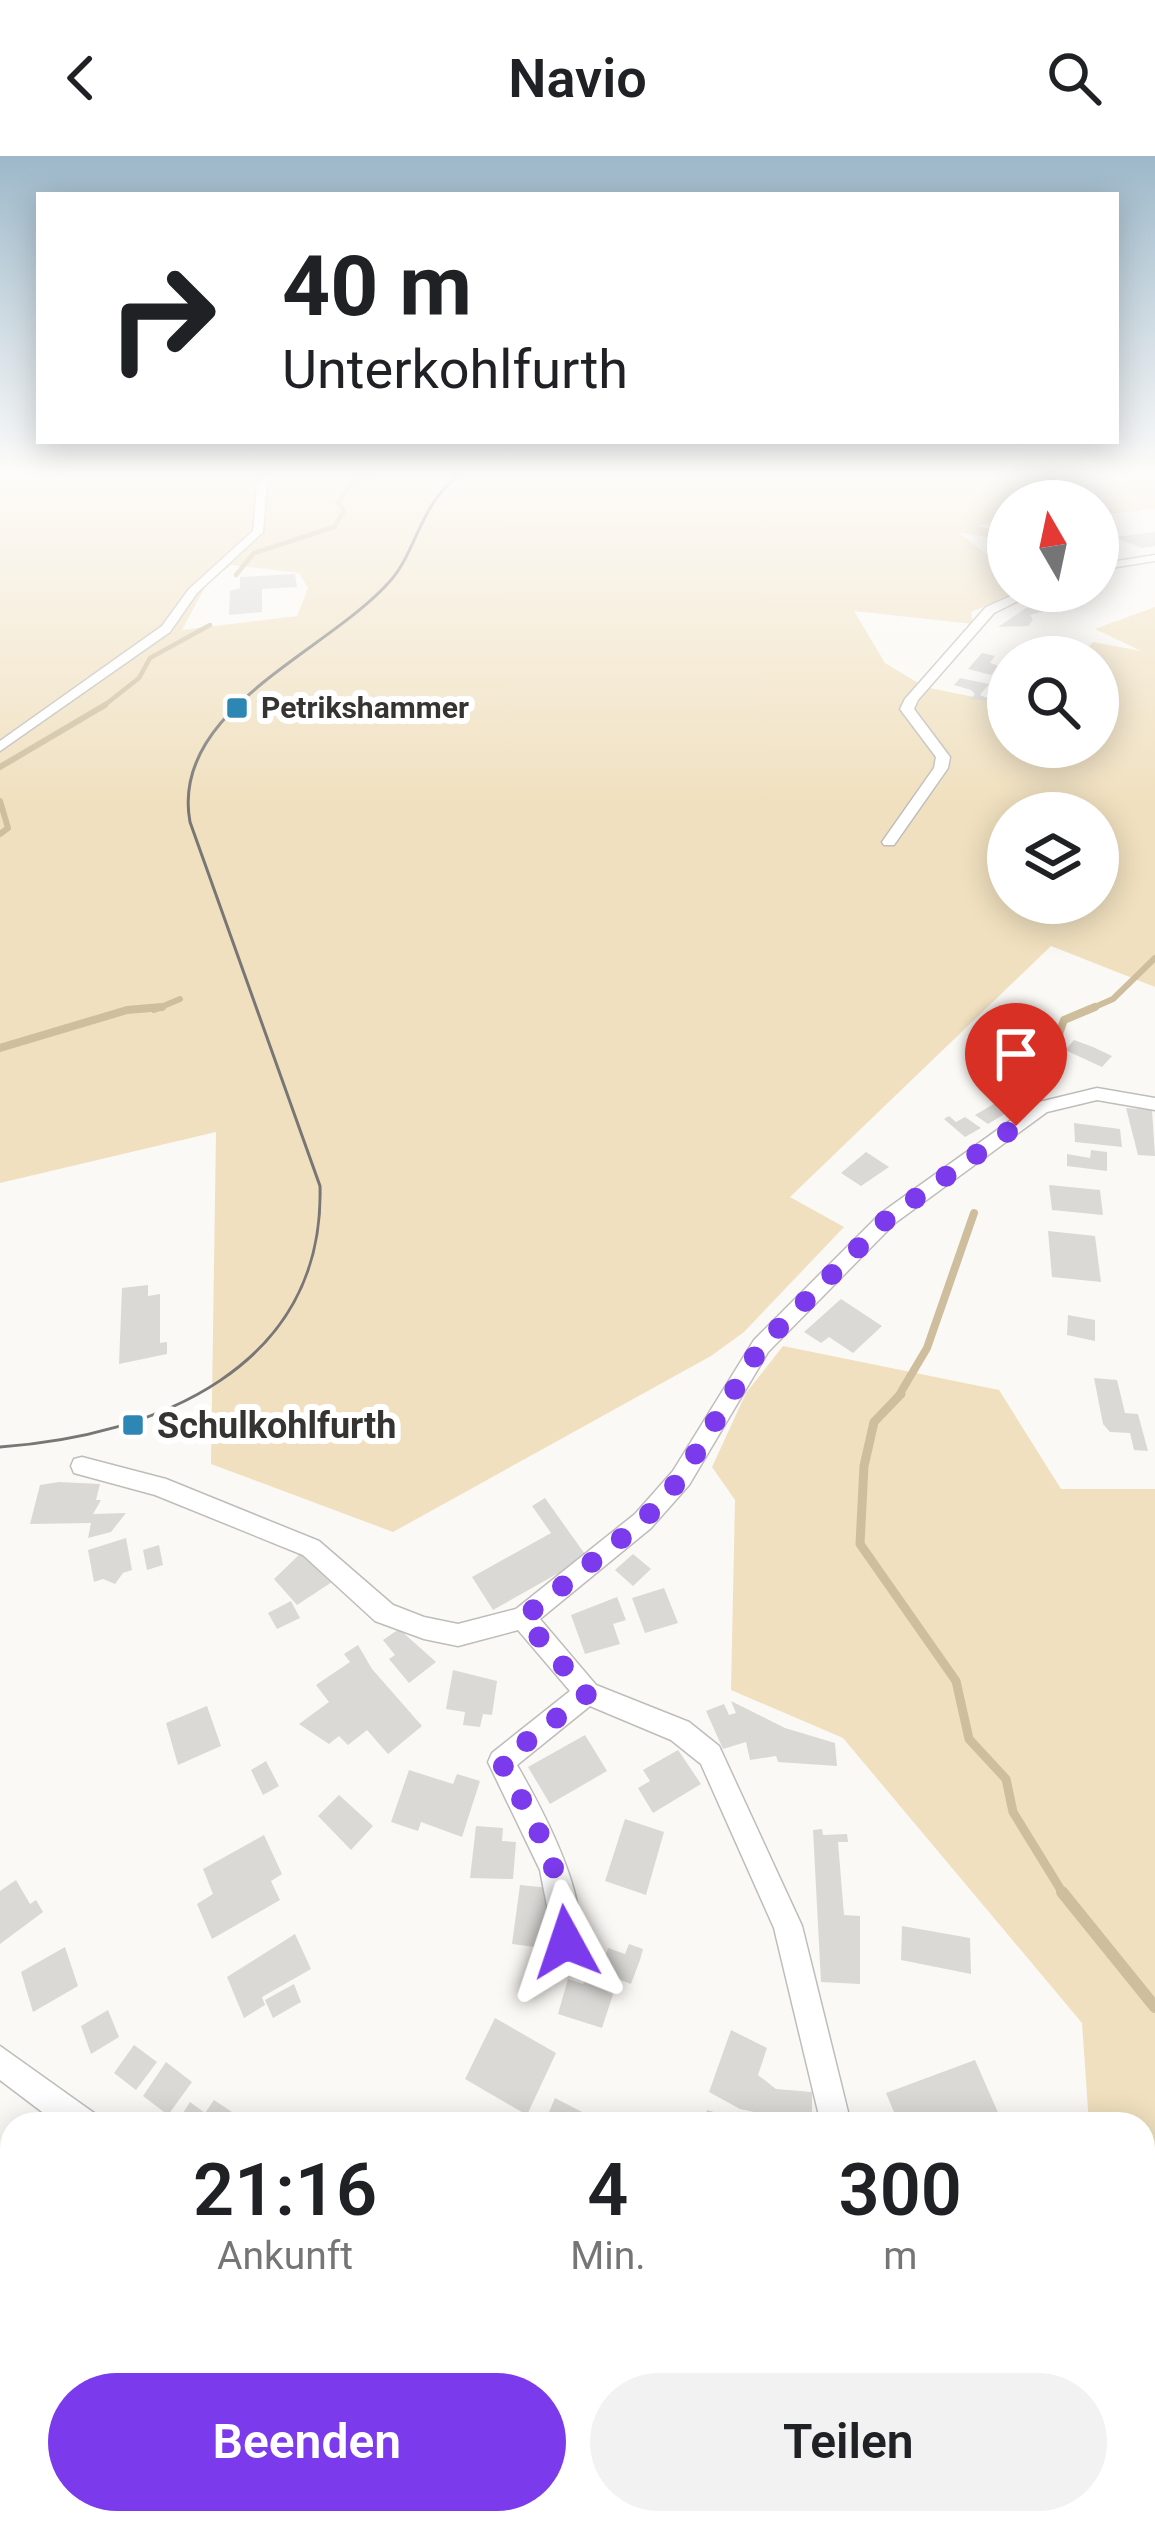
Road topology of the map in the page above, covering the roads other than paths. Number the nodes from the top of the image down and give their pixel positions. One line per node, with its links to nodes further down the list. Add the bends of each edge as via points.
1 (202, 583): 3 (street, via 166,629)
2 (988, 612): 4 (street, via 911,699 907,709 943,758)
3 (0, 747)
4 (889, 842)
5 (1155, 1104): 7 (street, via 1097,1094 1041,1107 888,1218 761,1346 681,1478 643,1521)
6 (82, 1466): 7 (street, via 158,1486 311,1548 384,1613 424,1628 458,1635)
7 (523, 1618): 8 (street)
8 (587, 1694): 9 (street, via 501,1762 551,1852 566,1900); 12 (street, via 680,1731 710,1755 788,1926)
9 (566, 1942)
10 (0, 2061): 11 (street)
11 (67, 2112)
12 (833, 2112)

